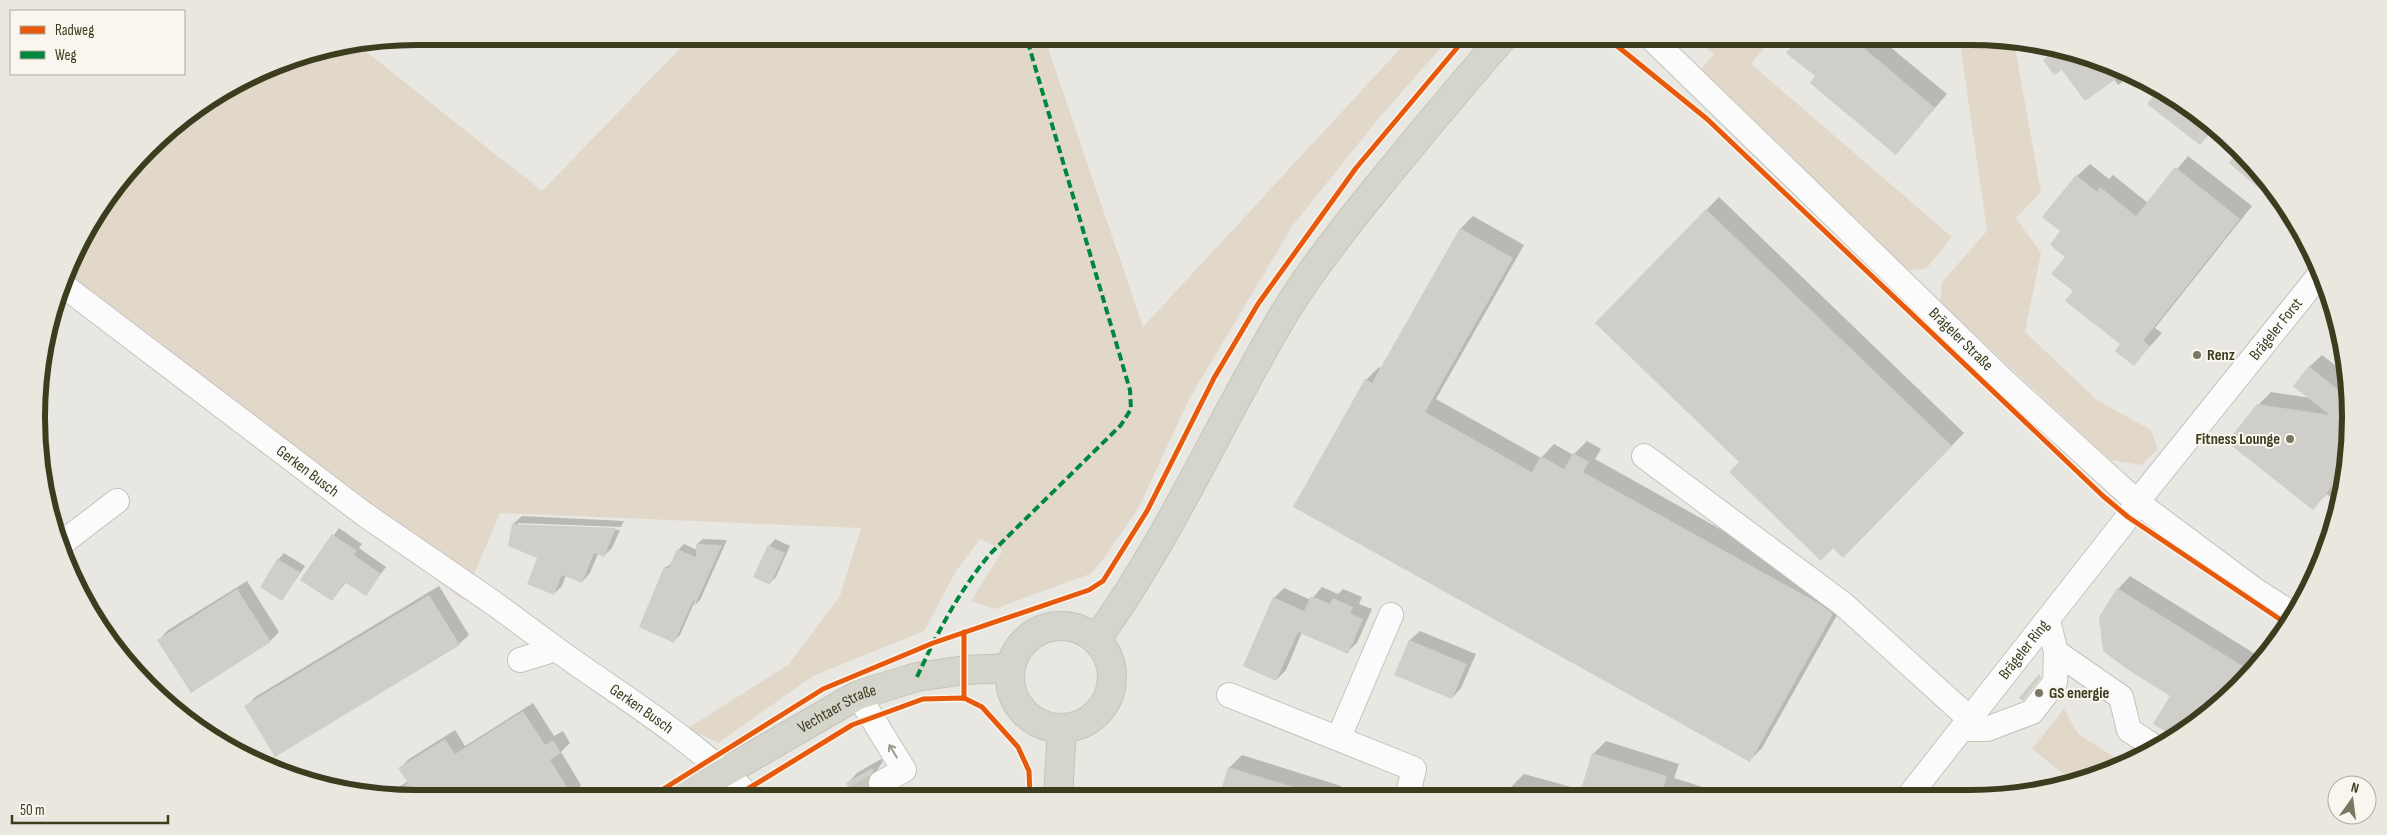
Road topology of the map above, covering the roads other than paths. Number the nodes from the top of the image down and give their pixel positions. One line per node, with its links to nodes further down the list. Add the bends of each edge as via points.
1 (1496, 45): 12 (main road, via 1358,211 1289,307 1241,387 1175,513 1119,608)
2 (1658, 45): 7 (street, Brägeler Straße, via 2002,378)
3 (2316, 280): 7 (street, Brägeler Forst)
4 (68, 289): 13 (street, Gerken Busch, via 364,514)
5 (1644, 456): 19 (street, via 1844,604)
6 (117, 501): 8 (street)
7 (2137, 502): 9 (street, Brägeler Straße); 11 (street, Brägeler Ring)
8 (66, 540)
9 (2288, 611)
10 (1390, 615): 21 (street)
11 (2048, 621): 14 (street); 19 (street, Brägeler Ring)
12 (1096, 640): 16 (main road, via 1083,631 1068,627 1045,629 1025,640 1015,653); 20 (main road, via 1110,666 1112,681 1108,695 1090,719)
13 (556, 649): 15 (street); 23 (street, Gerken Busch)
14 (2056, 658): 19 (street, via 2055,682 2032,712 1987,729); 22 (street, via 2121,697 2129,730)
15 (520, 660)
16 (1010, 668): 17 (main road, Vechtaer Straße, via 917,677); 20 (main road, via 1014,698 1022,710 1033,720)
17 (858, 695): 23 (main road, Vechtaer Straße); 24 (street, one-way to 17, via 904,770)
18 (1228, 695): 21 (street)
19 (1966, 724): 29 (street, Brägeler Ring)
20 (1062, 728): 27 (main road)
21 (1339, 737): 28 (street, via 1414,769)
22 (2149, 744)
23 (724, 773): 25 (main road, Vechtaer Straße); 26 (street, Gerken Busch)
24 (881, 783)
25 (694, 790)
26 (742, 790)
27 (1058, 790)
28 (1410, 790)
29 (1914, 790)

